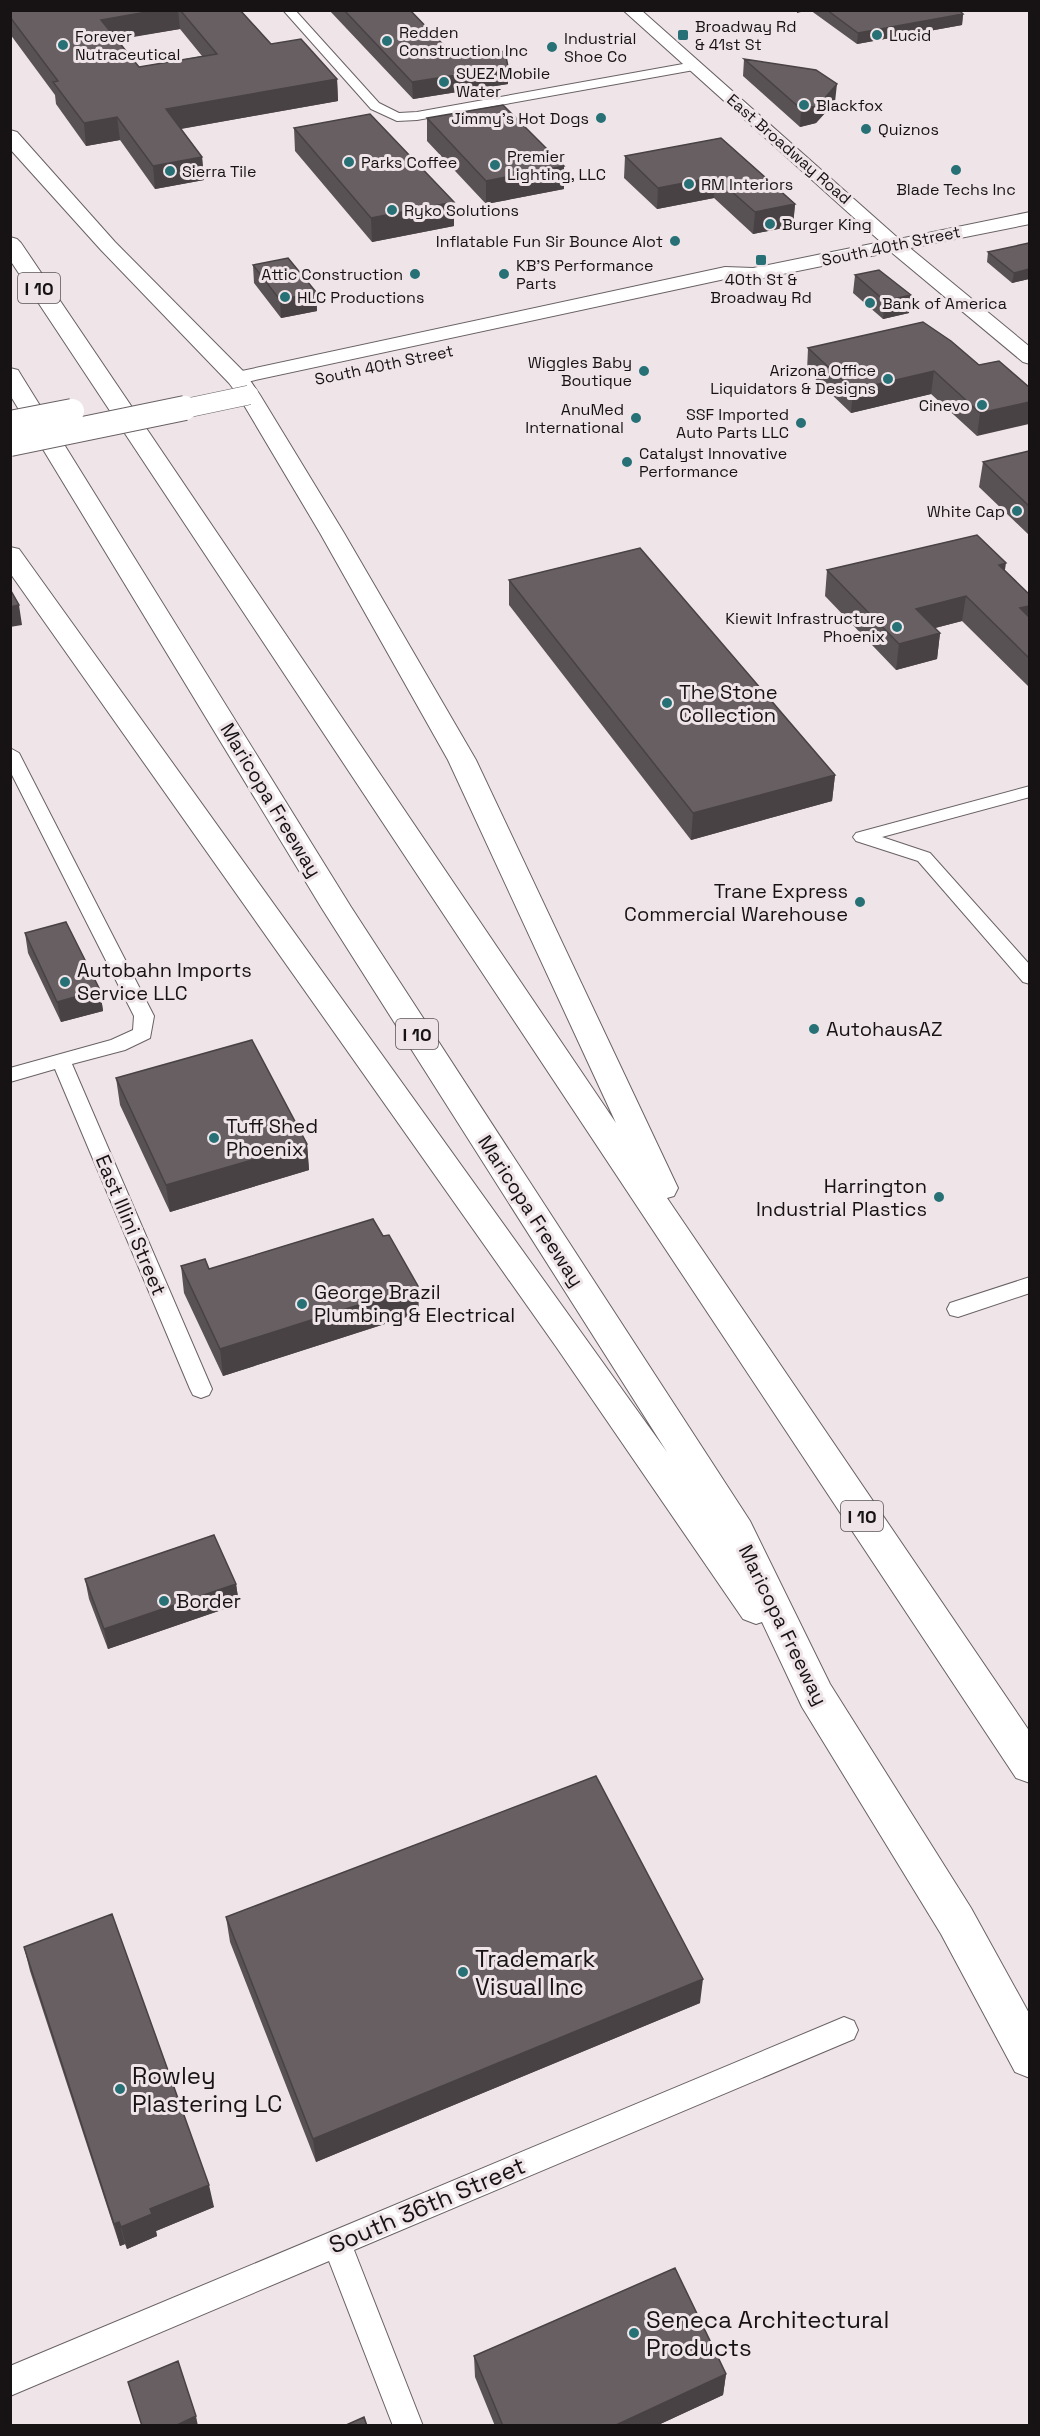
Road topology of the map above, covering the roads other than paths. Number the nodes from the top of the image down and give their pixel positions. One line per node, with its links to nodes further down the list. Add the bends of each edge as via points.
1 (288, 10): 3 (street, via 375,106 397,117)
2 (631, 10): 3 (main road, East Broadway Road)
3 (694, 66): 7 (main road, East Broadway Road)
4 (10, 136): 10 (highway, via 108,246)
5 (1029, 218): 7 (main road, South 40th Street)
6 (10, 243): 19 (highway, I 10)
7 (896, 244): 8 (main road, East Broadway Road); 10 (main road, South 40th Street, via 753,274 737,285)
8 (1029, 358)
9 (10, 375): 23 (highway, Maricopa Freeway / I 10, via 336,907 737,1531)
10 (243, 386): 11 (main road, South 40th Street, bridge); 12 (main road, South 40th Street, bridge); 19 (highway, via 462,760)
11 (10, 423)
12 (10, 444)
13 (10, 554): 23 (highway)
14 (10, 753): 17 (street, via 144,1016 143,1033 118,1045)
15 (1029, 791): 16 (street, via 862,837 924,857)
16 (1029, 978)
17 (61, 1061): 18 (street); 22 (street, East Illini Street)
18 (10, 1075)
19 (707, 1285): 24 (highway, I 10)
20 (1029, 1285): 21 (street)
21 (958, 1309)
22 (201, 1389)
23 (816, 1695): 26 (highway, Maricopa Freeway / I 10, via 956,1921)
24 (1029, 1766)
25 (844, 2030): 27 (street, South 36th Street)
26 (1029, 2058)
27 (337, 2243): 28 (street, South 36th Street); 29 (street)
28 (10, 2380)
29 (408, 2426)

